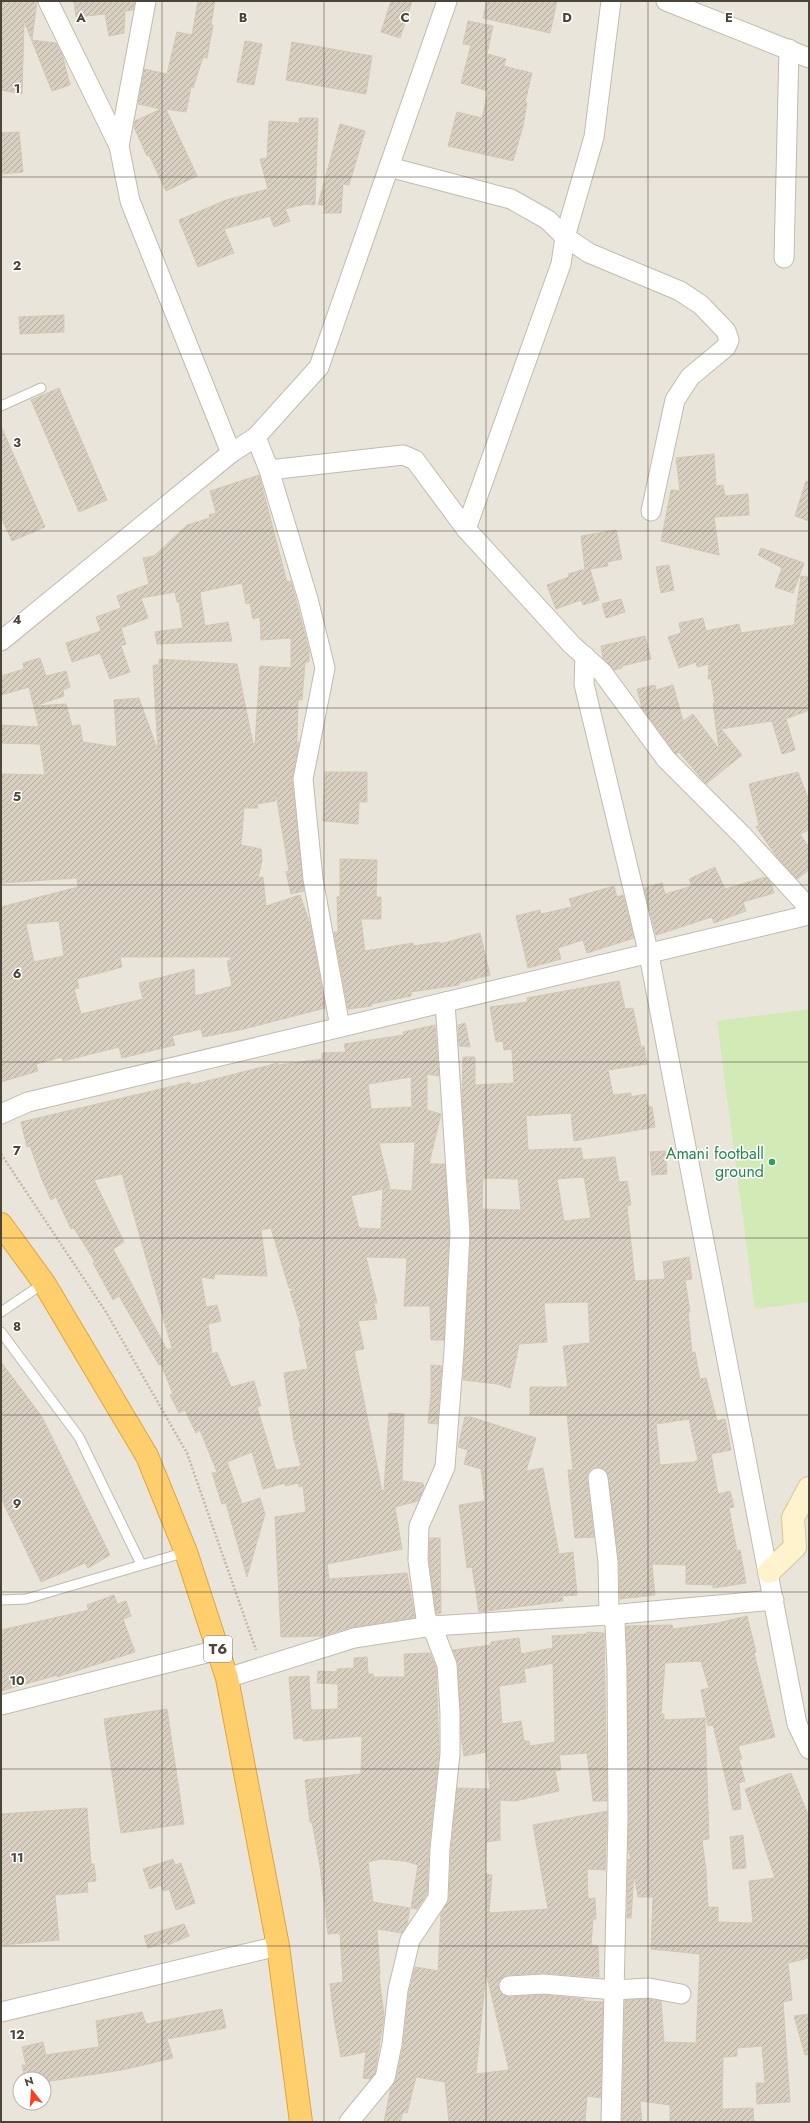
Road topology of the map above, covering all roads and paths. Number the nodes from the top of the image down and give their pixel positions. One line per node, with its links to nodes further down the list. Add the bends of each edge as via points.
1 (48, 1): 8 (street)
2 (146, 1): 8 (street)
3 (447, 1): 9 (street)
4 (611, 1): 10 (street, via 594,137)
5 (666, 1): 6 (street)
6 (789, 49): 7 (street); 11 (street)
7 (809, 58)
8 (119, 146): 15 (street, via 130,201)
9 (389, 167): 10 (street, via 511,199 548,220); 14 (street, via 319,367)
10 (565, 237): 17 (street, via 589,253 680,290 701,305 726,331 729,340 726,347 690,377 675,400); 18 (street, via 562,264)
11 (784, 258)
12 (41, 388): 13 (lane)
13 (1, 406)
14 (256, 437): 15 (street); 16 (street)
15 (231, 454): 19 (street)
16 (269, 470): 18 (street, via 403,455 415,460); 25 (street, via 308,599 325,668 303,778 313,879)
17 (650, 511)
18 (466, 529): 20 (street)
19 (1, 641)
20 (585, 656): 21 (street, via 602,672 666,758); 23 (street, via 584,684)
21 (809, 908)
22 (809, 915): 23 (street)
23 (649, 955): 24 (street); 36 (street)
24 (445, 1002): 25 (street); 40 (street, via 460,1233 445,1468 419,1526 419,1567 426,1619)
25 (340, 1027): 26 (street, via 28,1102)
26 (1, 1114)
27 (1, 1154): 42 (path, via 106,1312 187,1453)
28 (1, 1224): 29 (highway, T6)
29 (44, 1283): 30 (lane); 34 (highway, T6, via 147,1456)
30 (1, 1312)
31 (1, 1332): 35 (lane, via 79,1437)
32 (598, 1478): 39 (street, via 608,1562)
33 (809, 1488): 36 (street, via 793,1518 795,1547)
34 (186, 1552): 35 (lane); 41 (highway, T6)
35 (141, 1564): 37 (lane, via 26,1599)
36 (769, 1572): 38 (street)
37 (1, 1600)
38 (774, 1600): 39 (street); 45 (street, via 797,1724)
39 (609, 1615): 40 (street); 48 (street, via 615,1623 617,1668 618,1819)
40 (432, 1626): 42 (street, via 354,1638); 52 (street, via 447,1665 450,1712 450,1754 440,1849 438,1898 410,1940 398,1990 385,2078)
41 (218, 1650): 43 (highway, T6); 44 (street)
42 (262, 1666): 43 (street)
43 (227, 1678): 46 (highway, T6)
44 (1, 1705)
45 (809, 1749)
46 (278, 1946): 50 (street); 51 (highway, T6)
47 (509, 1986): 48 (street, via 544,1984)
48 (614, 1990): 49 (street, via 649,1988); 53 (street)
49 (681, 1994)
50 (1, 2012)
51 (301, 2122)
52 (349, 2122)
53 (611, 2122)

